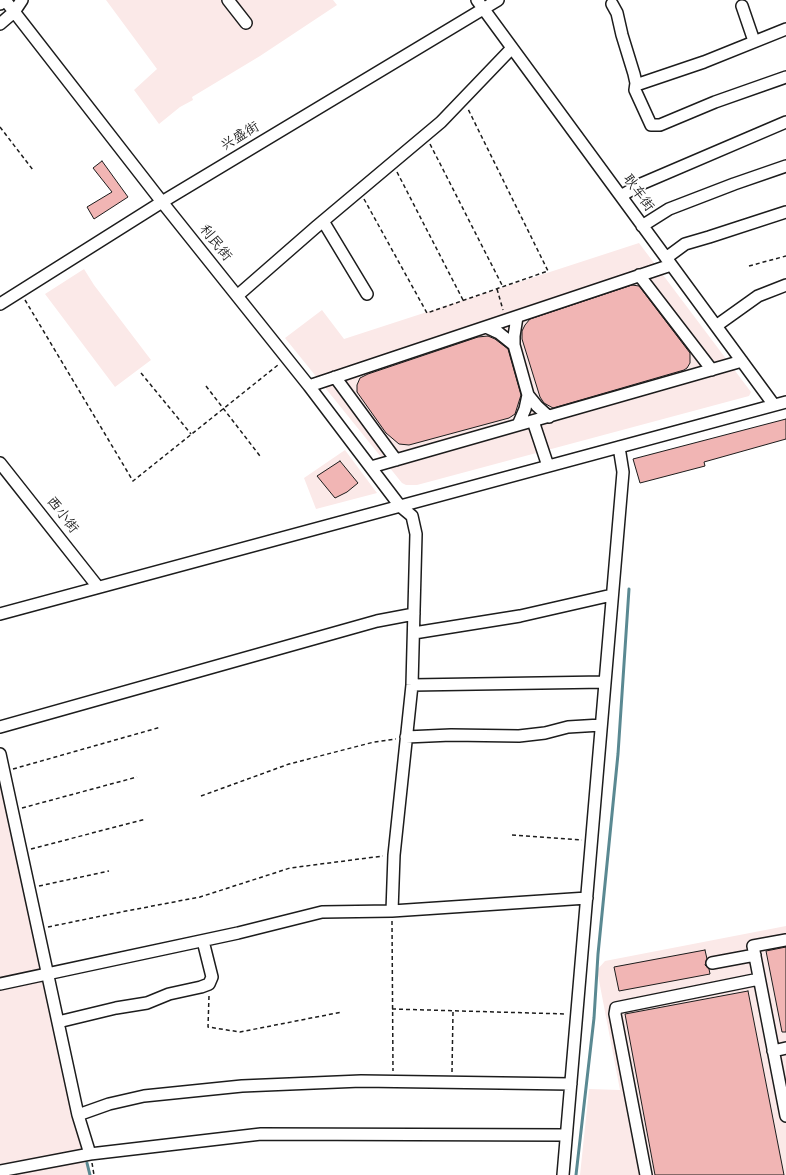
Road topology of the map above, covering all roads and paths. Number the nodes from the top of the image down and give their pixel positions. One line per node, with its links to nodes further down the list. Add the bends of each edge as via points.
1 (4, 0): 5 (main road); 9 (street, 利民街)
2 (22, 0): 9 (street)
3 (228, 0): 10 (street)
4 (498, 0): 6 (street, 兴盛街)
5 (0, 3)
6 (480, 4): 14 (street, 耿车街); 26 (street, 兴盛街)
7 (612, 4): 16 (street)
8 (742, 6): 13 (street)
9 (14, 12): 11 (street); 26 (street, 利民街)
10 (246, 23)
11 (0, 24)
12 (786, 29): 13 (street)
13 (754, 41): 16 (street, via 704,62)
14 (512, 48): 17 (street); 25 (street, 耿车街)
15 (786, 77): 16 (street, via 656,126 648,121 635,90)
16 (636, 85)
17 (463, 100): 20 (street); 35 (path, via 548,271)
18 (786, 122): 25 (street, via 641,184)
19 (0, 127): 23 (path)
20 (425, 135): 21 (street); 35 (path)
21 (392, 163): 24 (street); 40 (path)
22 (786, 166): 29 (street, via 669,209)
23 (33, 170)
24 (359, 191): 28 (street); 40 (path, via 427,313)
25 (620, 196): 29 (street, 耿车街)
26 (162, 202): 37 (street, 兴盛街); 39 (street, 利民街)
27 (786, 212): 31 (street, via 685,244)
28 (323, 221): 38 (street); 39 (street)
29 (642, 226): 31 (street, 耿车街)
30 (786, 256): 32 (path)
31 (669, 262): 33 (street); 44 (street, 耿车街)
32 (749, 266)
33 (639, 275): 42 (street); 49 (street)
34 (786, 285): 44 (street, via 758,296)
35 (503, 287): 36 (path)
36 (497, 289): 40 (path); 43 (path)
37 (20, 291): 41 (street, 兴盛街); 61 (path, via 133,481)
38 (366, 294)
39 (237, 296): 47 (street, 利民街)
40 (464, 300)
41 (0, 304)
42 (517, 316): 43 (street); 46 (street)
43 (505, 320): 45 (street)
44 (716, 326): 48 (street, 耿车街)
45 (486, 327): 46 (street); 51 (street)
46 (514, 345): 54 (street)
47 (286, 358): 53 (street, 利民街); 57 (path)
48 (742, 362): 49 (street); 56 (street, 耿车街)
49 (712, 370): 58 (street)
50 (141, 374): 61 (path)
51 (335, 378): 53 (street); 64 (street)
52 (206, 386): 57 (path)
53 (309, 386): 67 (street, 利民街)
54 (528, 395): 58 (street); 60 (street)
55 (786, 402): 56 (street)
56 (774, 406): 62 (street)
57 (224, 408): 61 (path); 63 (path)
58 (549, 416): 59 (street)
59 (533, 421): 60 (street); 66 (street)
60 (518, 425): 64 (street)
61 (191, 434)
62 (620, 447): 66 (street); 70 (street, via 623,472)
63 (260, 456)
64 (396, 460): 67 (street)
65 (0, 463): 69 (street, 西小街)
66 (548, 466): 68 (street)
67 (370, 467): 68 (street, 利民街)
68 (400, 506): 69 (street); 72 (street, 利民街, via 412,516 416,534)
69 (98, 587): 71 (street)
70 (612, 595): 73 (street, via 520,616); 74 (street)
71 (0, 614)
72 (414, 614): 73 (street, 利民街); 77 (street, via 378,621)
73 (414, 633): 75 (street, 利民街)
74 (605, 682): 75 (street); 76 (street)
75 (412, 686): 79 (street, 利民街)
76 (601, 725): 79 (street, via 568,727 519,736); 87 (street)
77 (0, 727)
78 (162, 727): 81 (path)
79 (406, 737): 83 (path, via 374,742 289,764); 89 (street, 利民街)
80 (0, 754): 81 (street)
81 (4, 772): 84 (street)
82 (137, 777): 84 (path)
83 (201, 796)
84 (12, 811): 88 (street)
85 (146, 819): 88 (path)
86 (512, 835): 87 (path)
87 (591, 840): 92 (street)
88 (21, 852): 91 (street)
89 (394, 855): 93 (street, 利民街); 94 (path, via 290,868 200,897)
90 (109, 871): 91 (path)
91 (29, 888): 94 (street)
92 (586, 898): 93 (street); 106 (street)
93 (392, 911): 96 (street, via 322,912); 103 (path)
94 (38, 929): 99 (street)
95 (786, 940): 97 (street, via 753,946)
96 (203, 941): 99 (street); 102 (street, via 212,977)
97 (755, 955): 98 (street); 100 (street)
98 (712, 963)
99 (48, 974): 101 (street); 107 (street)
100 (759, 979): 109 (street); 120 (street, via 616,1008 615,1014)
101 (0, 984)
102 (209, 984): 104 (path, via 208,1027 240,1032); 107 (street, via 146,1003)
103 (392, 1010): 105 (path); 111 (path)
104 (342, 1012)
105 (453, 1012): 106 (path); 112 (path)
106 (576, 1015): 113 (street)
107 (58, 1022): 114 (street)
108 (786, 1048): 109 (street)
109 (773, 1051): 110 (street)
110 (782, 1073): 115 (street)
111 (392, 1081): 112 (street); 114 (street, via 224,1088 138,1098 108,1104)
112 (451, 1082): 113 (street)
113 (571, 1084): 116 (street)
114 (78, 1115): 117 (street)
115 (786, 1116)
116 (566, 1135): 117 (street, via 261,1134); 119 (street)
117 (90, 1154): 118 (street)
118 (0, 1171)
119 (563, 1175)
120 (646, 1175)

